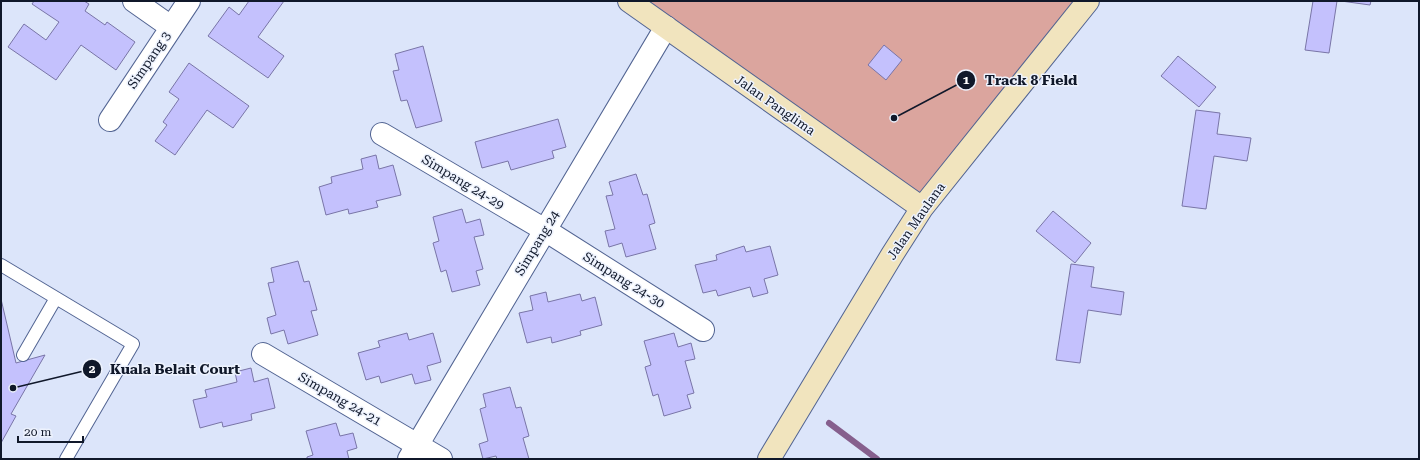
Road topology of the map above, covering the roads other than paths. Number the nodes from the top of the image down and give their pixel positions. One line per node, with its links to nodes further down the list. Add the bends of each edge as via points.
1 (134, 1): 5 (street)
2 (189, 1): 5 (street, Simpang 3)
3 (1088, 1): 9 (main road, Jalan Maulana)
4 (636, 3): 6 (main road, Jalan Panglima)
5 (171, 27): 7 (street, Simpang 3)
6 (666, 27): 9 (main road, Jalan Panglima); 10 (street, Simpang 24)
7 (110, 120)
8 (382, 134): 10 (street, Simpang 24-29)
9 (922, 208): 19 (main road, Jalan Maulana)
10 (545, 230): 13 (street, Simpang 24-30); 16 (street, Simpang 24)
11 (1, 265): 12 (lane)
12 (56, 298): 15 (lane); 17 (lane, via 133,344)
13 (703, 330)
14 (263, 354): 16 (street, Simpang 24-21)
15 (23, 355)
16 (413, 452): 18 (street, Simpang 24-21)
17 (66, 459)
18 (441, 459)
19 (769, 459)

